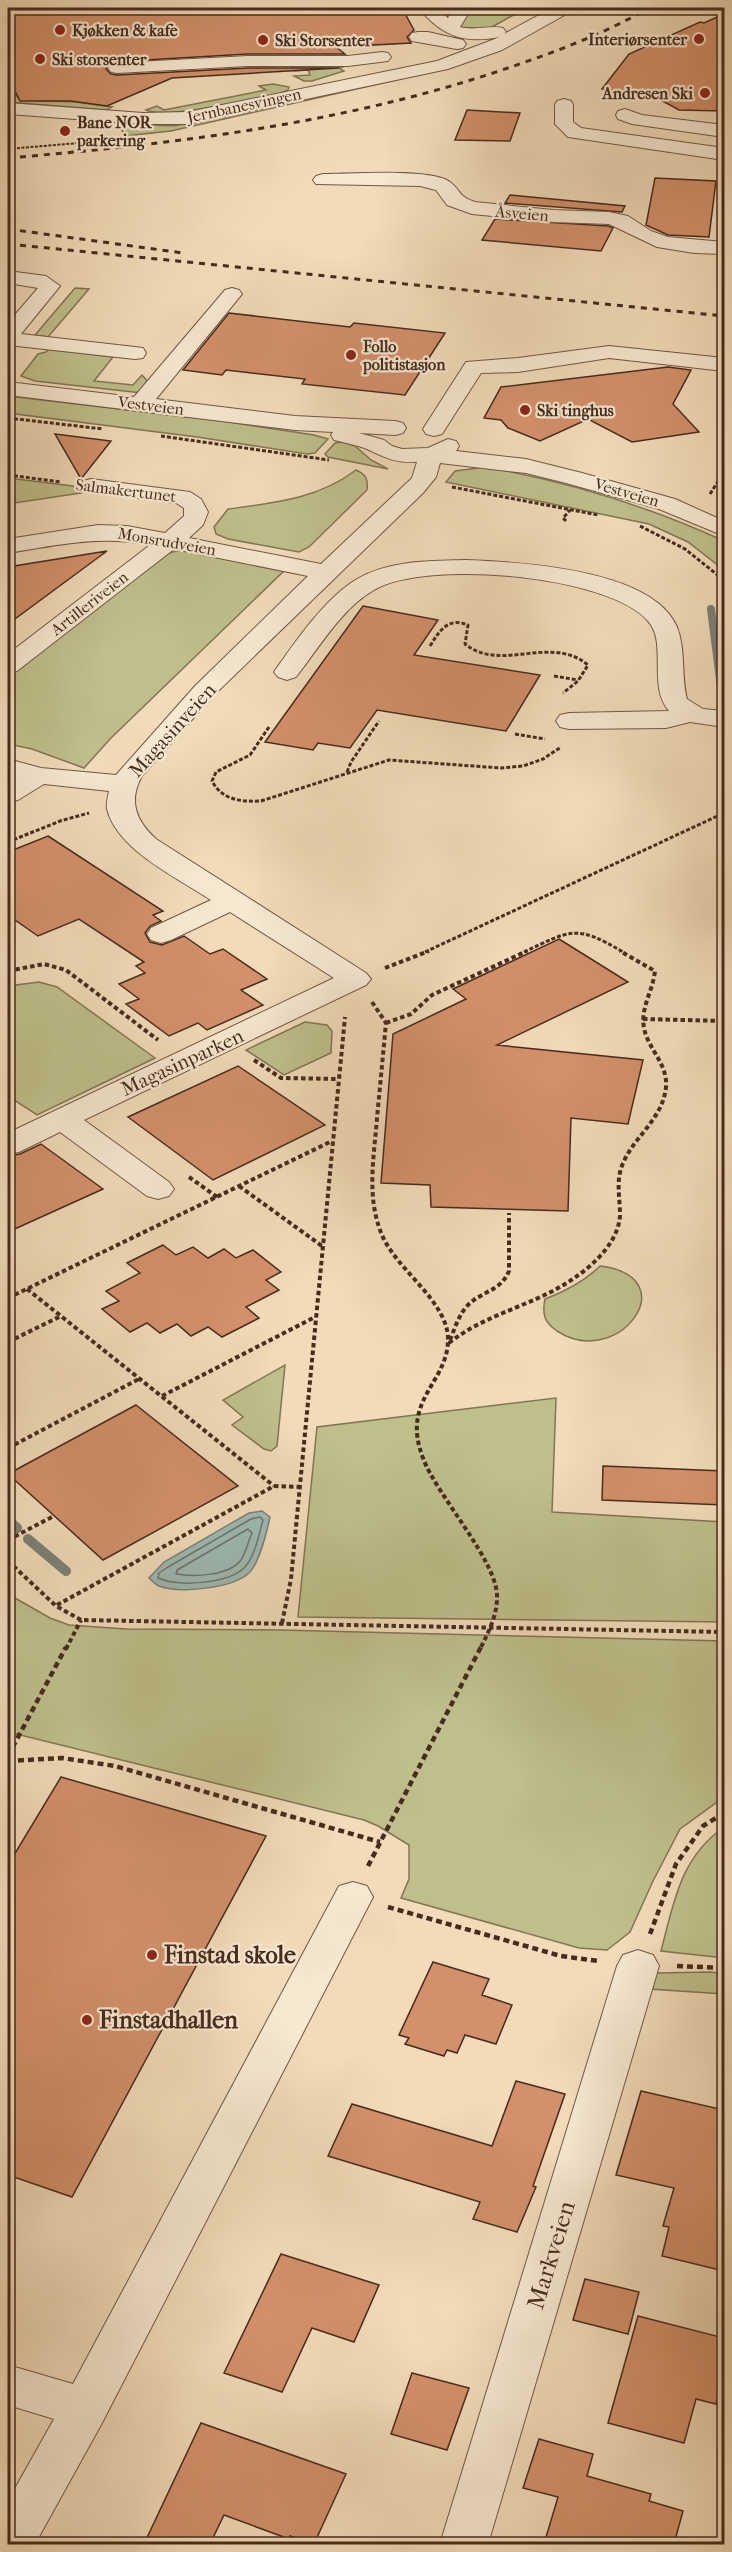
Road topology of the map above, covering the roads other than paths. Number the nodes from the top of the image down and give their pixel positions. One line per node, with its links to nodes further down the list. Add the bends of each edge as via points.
1 (427, 8): 7 (street)
2 (457, 8): 7 (street)
3 (538, 8): 6 (street, Jernbanesvingen)
4 (564, 8): 6 (street, Jernbanesvingen)
5 (418, 38): 7 (street)
6 (497, 39): 7 (street); 7 (street, via 460,34); 11 (street, Jernbanesvingen, via 442,65)
7 (460, 40): 9 (street); 11 (street, Jernbanesvingen)
8 (339, 53): 9 (street)
9 (377, 58): 10 (street)
10 (117, 68)
11 (372, 78): 13 (street, Jernbanesvingen, via 188,118 146,119)
12 (564, 105): 16 (street, via 564,124 575,133)
13 (8, 109)
14 (625, 115): 15 (street)
15 (724, 131)
16 (724, 154)
17 (324, 180): 18 (street, Åsveien, via 407,179)
18 (442, 186): 19 (street); 21 (street, Åsveien, via 454,201 472,208)
19 (468, 187)
20 (602, 199): 21 (street, via 613,205)
21 (621, 220): 22 (street, Åsveien, via 664,243)
22 (724, 248)
23 (8, 277): 25 (street, via 39,280 50,286)
24 (232, 294): 30 (street)
25 (13, 339): 26 (street); 27 (street)
26 (135, 353)
27 (8, 360)
28 (724, 365): 33 (street, Magasinveien, via 609,352 474,367)
29 (8, 388): 30 (street, Vestveien)
30 (140, 404): 31 (street, Vestveien)
31 (295, 423): 32 (street, Vestveien); 34 (street, Vestveien)
32 (395, 428): 33 (street, Vestveien, via 419,426); 34 (street, via 376,440)
33 (442, 434): 34 (street, Vestveien); 36 (street, Magasinveien, via 425,477); 37 (street, Vestveien, via 526,466 637,495)
34 (386, 450): 36 (street, via 398,474)
35 (91, 486): 38 (street, Salmakertunet, via 169,494 190,500 198,511 195,521)
36 (397, 503): 40 (street, Magasinveien)
37 (724, 529)
38 (170, 540): 39 (street, Monsrudveien, via 107,532); 40 (street, Monsrudveien); 41 (street, Artilleriveien)
39 (8, 546)
40 (326, 572): 49 (street, Magasinveien, via 204,691 140,761)
41 (8, 666)
42 (287, 672): 43 (street, via 345,602 384,576 434,568 525,571 611,588 650,608 666,631 674,701)
43 (691, 714): 44 (street); 45 (street)
44 (724, 719)
45 (562, 734)
46 (8, 767): 47 (street)
47 (39, 776): 48 (street); 49 (street)
48 (8, 794)
49 (122, 796): 50 (street, via 126,822 146,845)
50 (231, 901): 51 (street); 52 (street, Magasinparken, via 356,979)
51 (161, 934)
52 (62, 1119): 53 (street, Magasinparken); 54 (street)
53 (8, 1145)
54 (158, 1189)
55 (353, 1897): 58 (street)
56 (638, 1966): 60 (street, Markveien)
57 (8, 2385): 58 (street)
58 (85, 2408): 59 (street)
59 (13, 2526)
60 (464, 2544)

